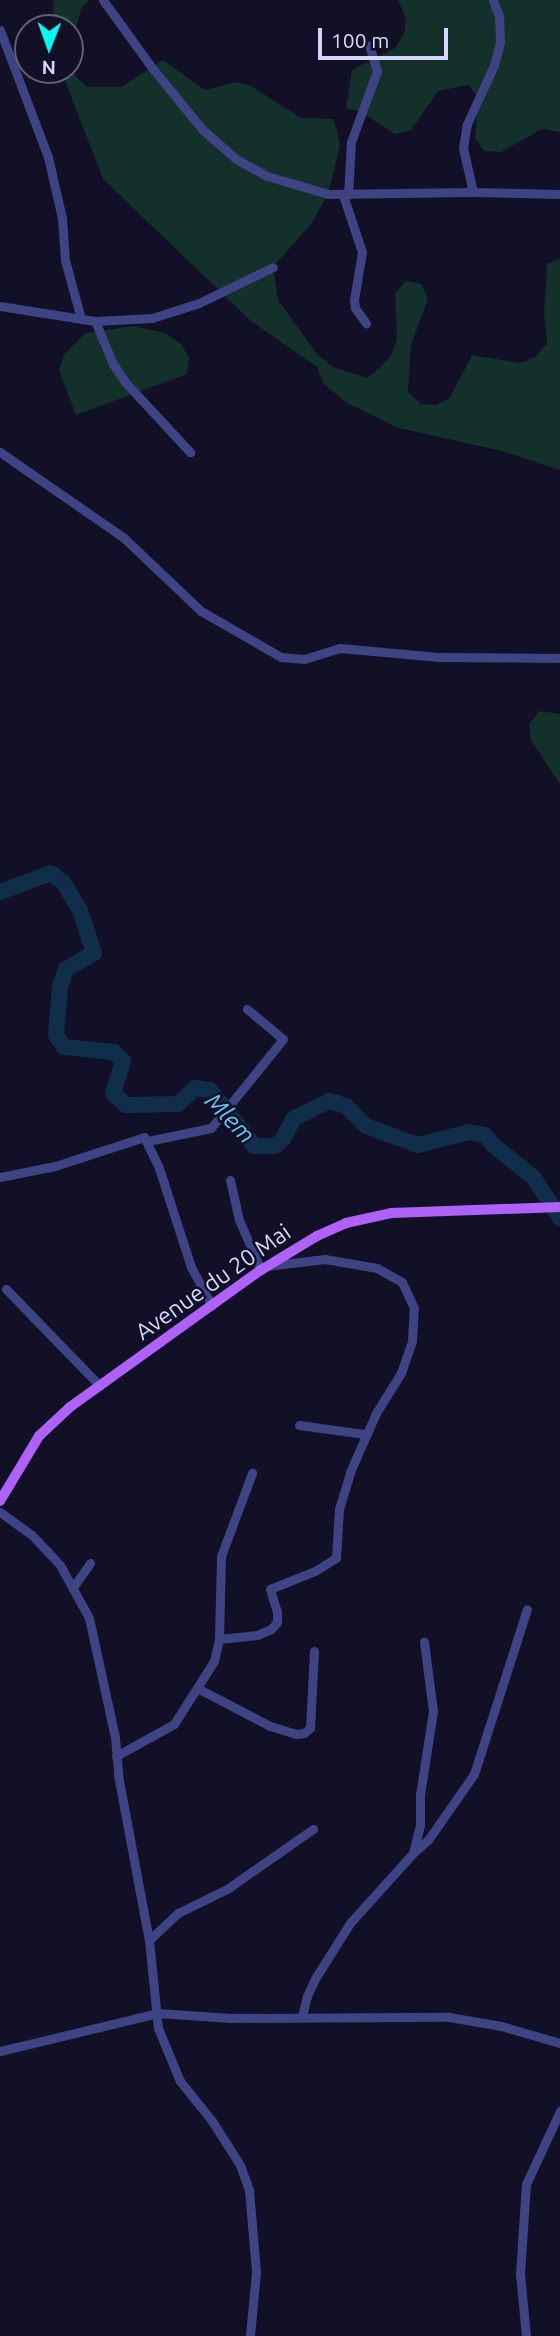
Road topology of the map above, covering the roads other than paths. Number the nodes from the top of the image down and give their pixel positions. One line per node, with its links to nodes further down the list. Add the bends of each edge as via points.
1 (103, 0): 7 (street, via 179,104 226,151 292,186)
2 (493, 0): 5 (street, via 501,28 498,53 467,124 463,148)
3 (0, 30): 10 (street, via 48,157 62,218 65,260)
4 (369, 45): 7 (street, via 377,71 351,142)
5 (473, 192): 6 (street); 7 (street)
6 (560, 194)
7 (346, 195): 12 (street, via 362,252 354,300)
8 (273, 267): 11 (street, via 199,303 152,318)
9 (0, 306): 10 (street)
10 (81, 319): 11 (street)
11 (95, 321): 14 (street, via 125,382)
12 (366, 323)
13 (0, 452): 15 (street, via 124,538 201,611 281,657 304,659 340,648 428,657)
14 (190, 452)
15 (560, 657)
16 (247, 1009): 17 (street, via 283,1040 211,1128)
17 (148, 1141): 18 (street, via 136,1137 93,1155); 23 (street, via 191,1267)
18 (0, 1177)
19 (230, 1180): 21 (street, via 239,1220)
20 (555, 1207): 21 (main road, Avenue du 20 Mai, via 376,1215 317,1236)
21 (263, 1268): 23 (main road, Avenue du 20 Mai); 26 (street, via 325,1259 349,1261 377,1268 401,1282 414,1308 412,1341 401,1373)
22 (6, 1289): 24 (street)
23 (212, 1306): 24 (main road, Avenue du 20 Mai)
24 (100, 1386): 28 (main road, Avenue du 20 Mai, via 39,1436)
25 (299, 1424): 26 (street)
26 (365, 1434): 33 (street, via 339,1509 336,1558 270,1589 278,1612 271,1629)
27 (252, 1472): 33 (street, via 221,1556)
28 (0, 1501)
29 (0, 1512): 31 (street, via 32,1535)
30 (90, 1563): 31 (street)
31 (74, 1586): 37 (street, via 89,1618 100,1662)
32 (527, 1609): 39 (street, via 474,1774 428,1840)
33 (219, 1639): 36 (street, via 214,1661)
34 (424, 1642): 39 (street, via 433,1711)
35 (314, 1651): 36 (street, via 310,1728 304,1733 270,1726)
36 (199, 1689): 37 (street, via 174,1724)
37 (116, 1756): 40 (street)
38 (313, 1829): 40 (street, via 227,1889 178,1913)
39 (413, 1853): 42 (street, via 350,1923 316,1976)
40 (149, 1940): 41 (street)
41 (158, 2013): 42 (street); 44 (street); 46 (street, via 158,2028 180,2081 240,2165 249,2190 256,2272)
42 (302, 2016): 43 (street, via 474,2020)
43 (560, 2043)
44 (0, 2051)
45 (560, 2110): 47 (street, via 526,2184 520,2274)
46 (250, 2336)
47 (526, 2336)

